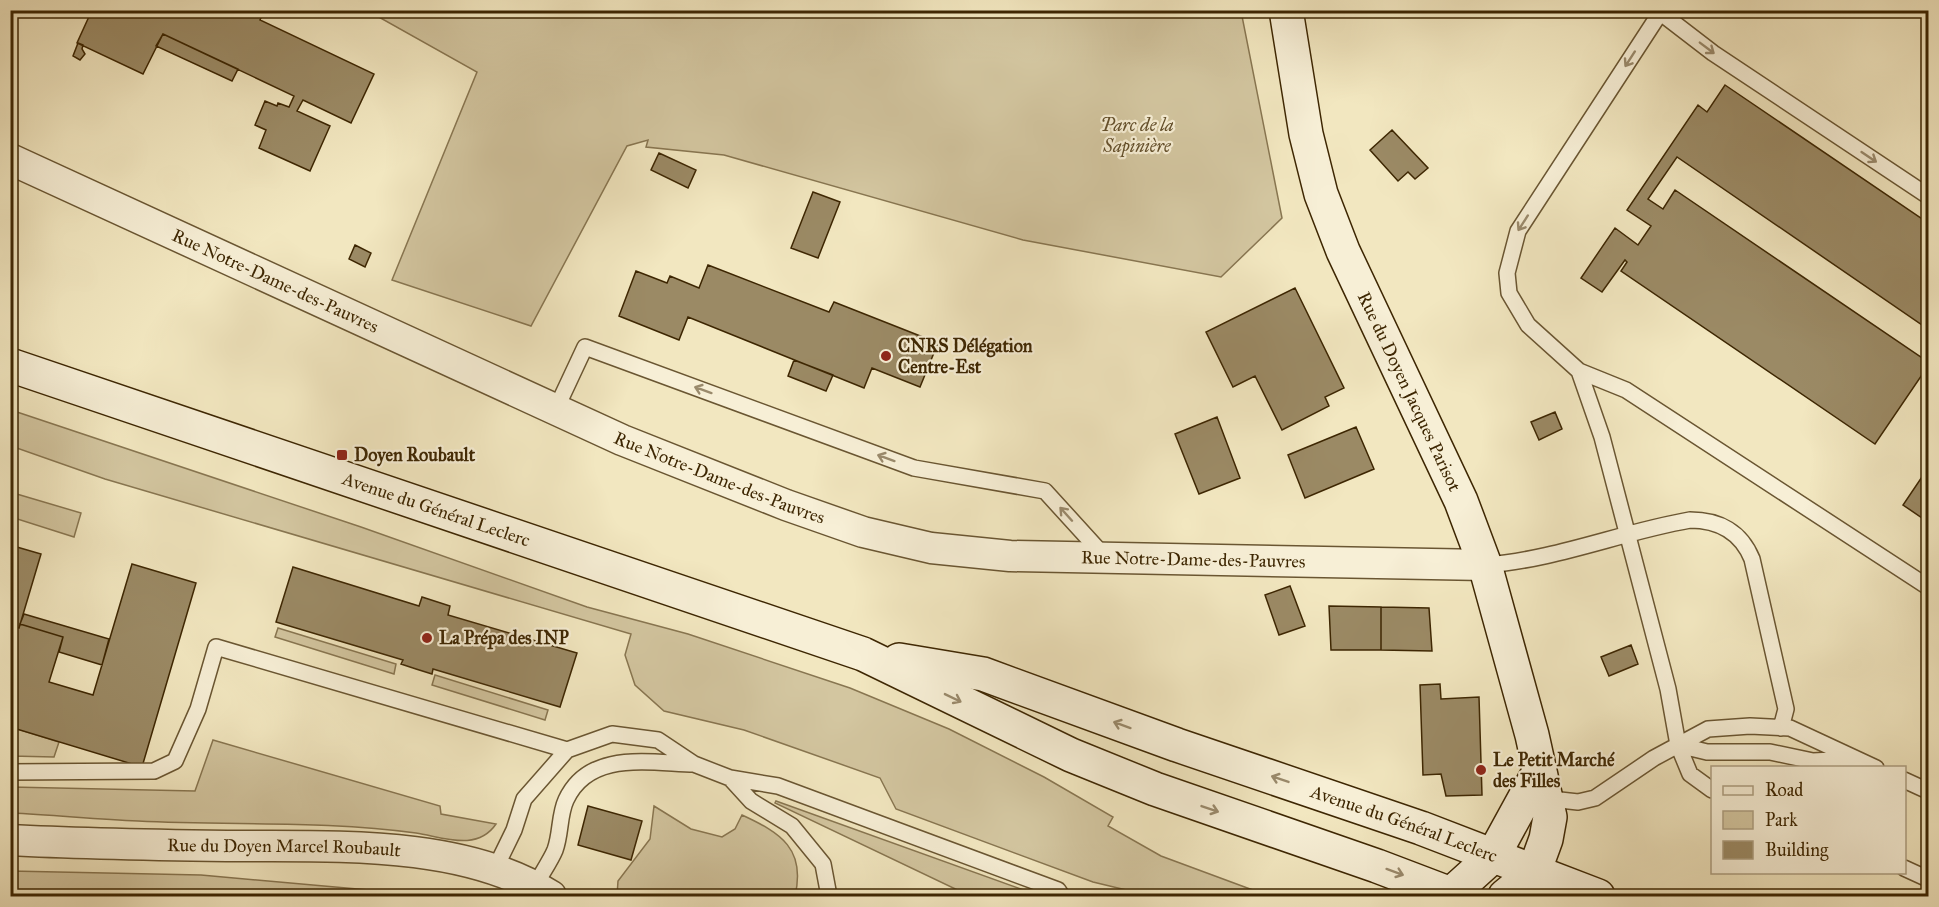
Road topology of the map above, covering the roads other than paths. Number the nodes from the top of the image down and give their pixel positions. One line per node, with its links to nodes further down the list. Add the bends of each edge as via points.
1 (1286, 10): 10 (main road, Rue du Doyen Jacques Parisot, via 1306,134 1321,194 1343,251 1461,501)
2 (1661, 12): 4 (lane, one-way to 4, via 1713,53); 6 (lane, one-way to 6, via 1518,231 1510,253 1506,273 1509,292 1518,310 1528,325)
3 (10, 159): 7 (street, Rue Notre-Dame-des-Pauvres)
4 (1929, 196)
5 (10, 365): 12 (main road, Avenue du Général Leclerc)
6 (1579, 371): 8 (lane, via 1602,437); 11 (lane, via 1626,390)
7 (556, 409): 9 (street, Rue Notre-Dame-des-Pauvres, via 644,448 863,532 932,548 1010,556); 9 (lane, one-way to 7, via 1045,490 914,468 585,347)
8 (1626, 534): 10 (lane, via 1543,558); 13 (lane, via 1701,520 1725,527 1742,539 1752,559 1786,709); 14 (lane, via 1668,689)
9 (1106, 558): 10 (street, Rue Notre-Dame-des-Pauvres)
10 (1485, 565): 22 (main road, Rue du Doyen Jacques Parisot, via 1532,735)
11 (1929, 587)
12 (863, 654): 26 (main road, Avenue du Général Leclerc, one-way to 12, via 983,674); 32 (main road, Avenue du Général Leclerc, one-way to 32, via 1081,760)
13 (1781, 728): 14 (lane, via 1708,729); 16 (lane, via 1791,728)
14 (1678, 745): 16 (lane, via 1707,752 1770,752 1813,761); 22 (lane, via 1595,798 1578,802); 23 (lane, via 1690,774)
15 (567, 750): 17 (lane, via 612,734 658,740); 19 (lane, via 216,646 198,709 175,761 154,771); 28 (lane, via 524,799)
16 (1857, 759): 18 (lane)
17 (694, 764): 20 (lane); 31 (lane, via 630,761 584,774 566,800)
18 (1872, 766)
19 (10, 772)
20 (730, 777): 33 (lane, via 751,801 792,826 823,864); 34 (lane, via 778,786 1058,890)
21 (1906, 780): 24 (lane)
22 (1537, 788): 26 (main road); 29 (main road, Rue du Doyen Jacques Parisot, via 1550,816)
23 (1711, 789)
24 (1929, 791)
25 (10, 840): 28 (street, Rue du Doyen Marcel Roubault, via 353,848 435,855)
26 (1492, 856): 29 (main road); 32 (main road, Avenue du Général Leclerc)
27 (1906, 868): 30 (lane)
28 (494, 872): 31 (street, Rue du Doyen Marcel Roubault, via 526,880)
29 (1534, 872): 35 (main road); 36 (main road)
30 (1929, 879)
31 (543, 891)
32 (1452, 896)
33 (829, 897)
34 (1062, 897)
35 (1505, 897)
36 (1598, 897)

